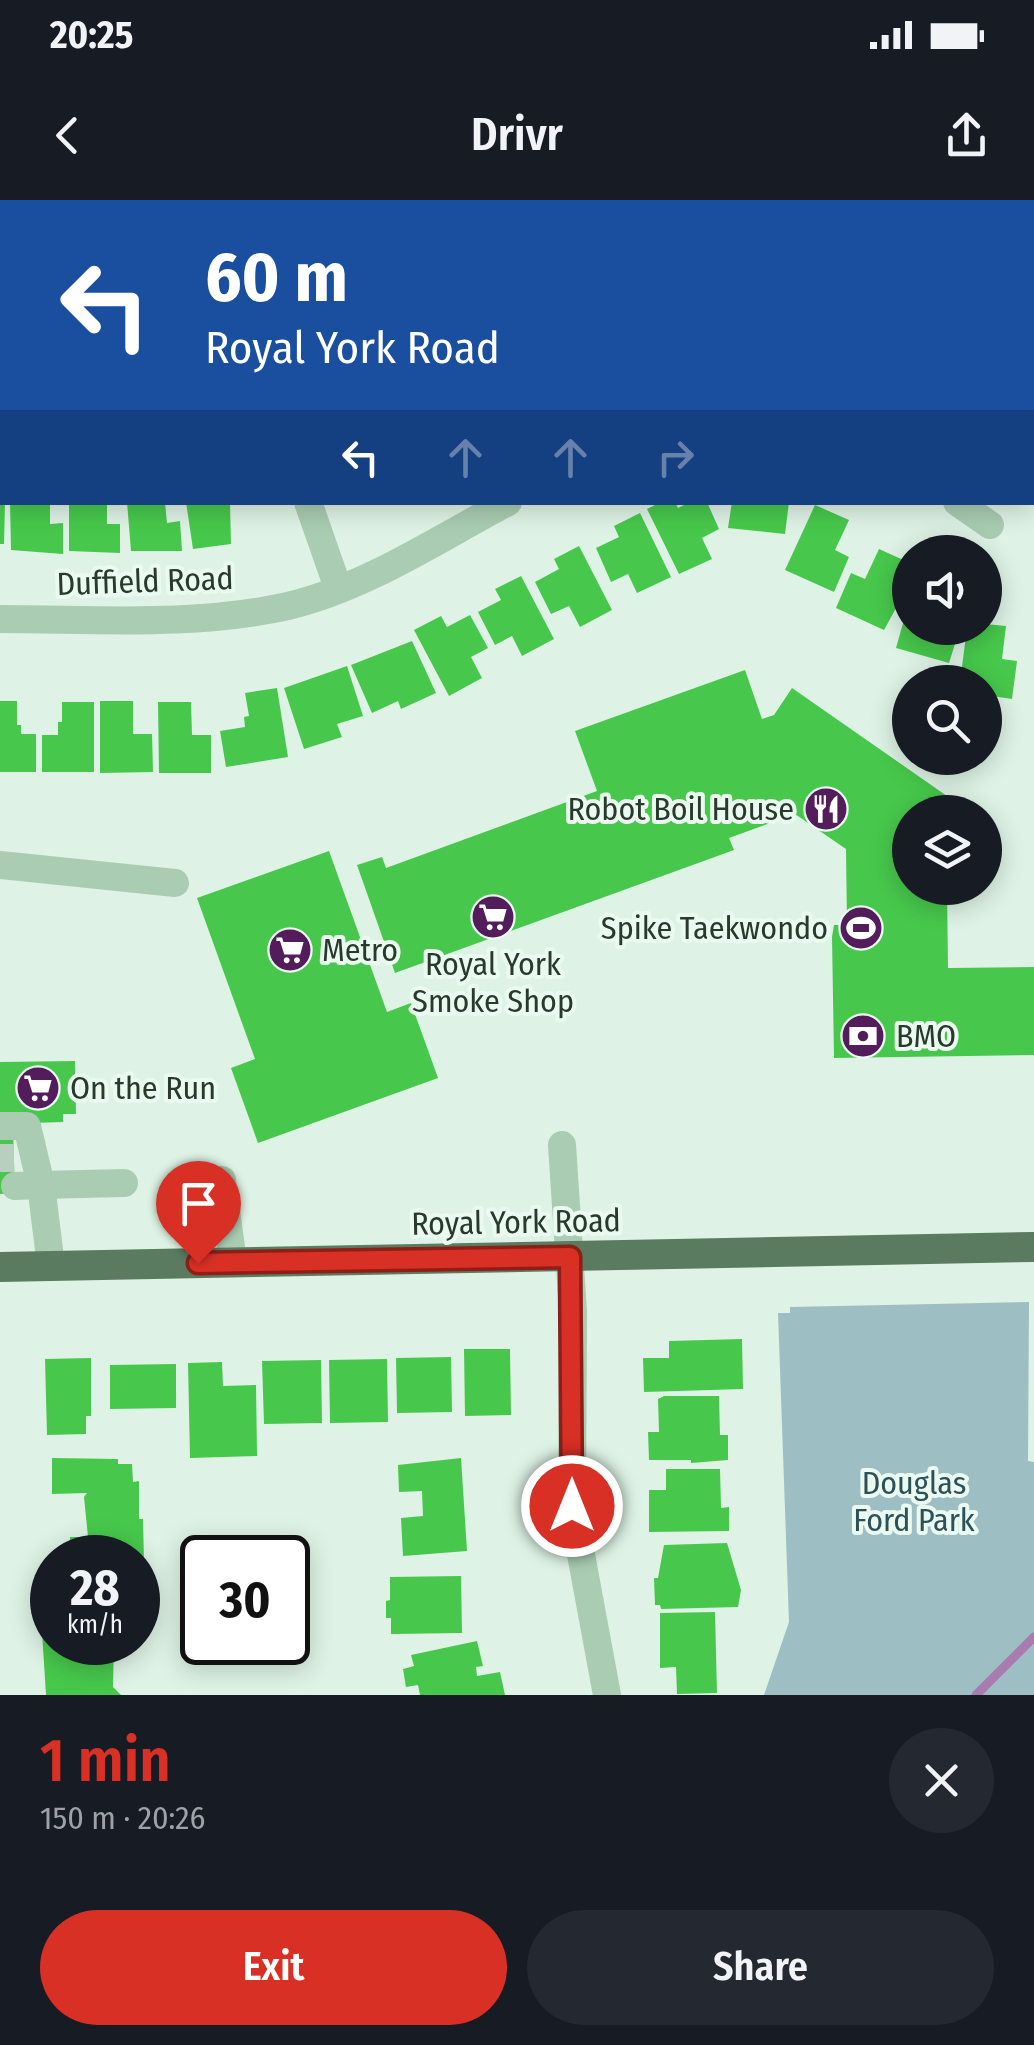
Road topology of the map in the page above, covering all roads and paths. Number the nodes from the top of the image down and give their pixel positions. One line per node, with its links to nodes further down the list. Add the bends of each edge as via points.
1 (309, 505): 5 (street)
2 (502, 505): 5 (street, Duffield Road)
3 (961, 505): 4 (street)
4 (990, 525)
5 (338, 588): 6 (street, Duffield Road, via 291,605 210,620)
6 (0, 619)
7 (0, 865): 8 (street)
8 (175, 883)
9 (0, 1126): 11 (street, via 26,1126)
10 (562, 1145): 15 (street)
11 (26, 1172): 13 (street); 17 (street)
12 (222, 1180): 16 (street)
13 (124, 1183)
14 (1034, 1246): 15 (main road, Royal York Road)
15 (570, 1257): 16 (main road, Royal York Road); 19 (street, via 572,1506)
16 (232, 1262): 17 (main road, Royal York Road)
17 (51, 1266): 18 (main road, Royal York Road)
18 (0, 1267)
19 (607, 1695)

